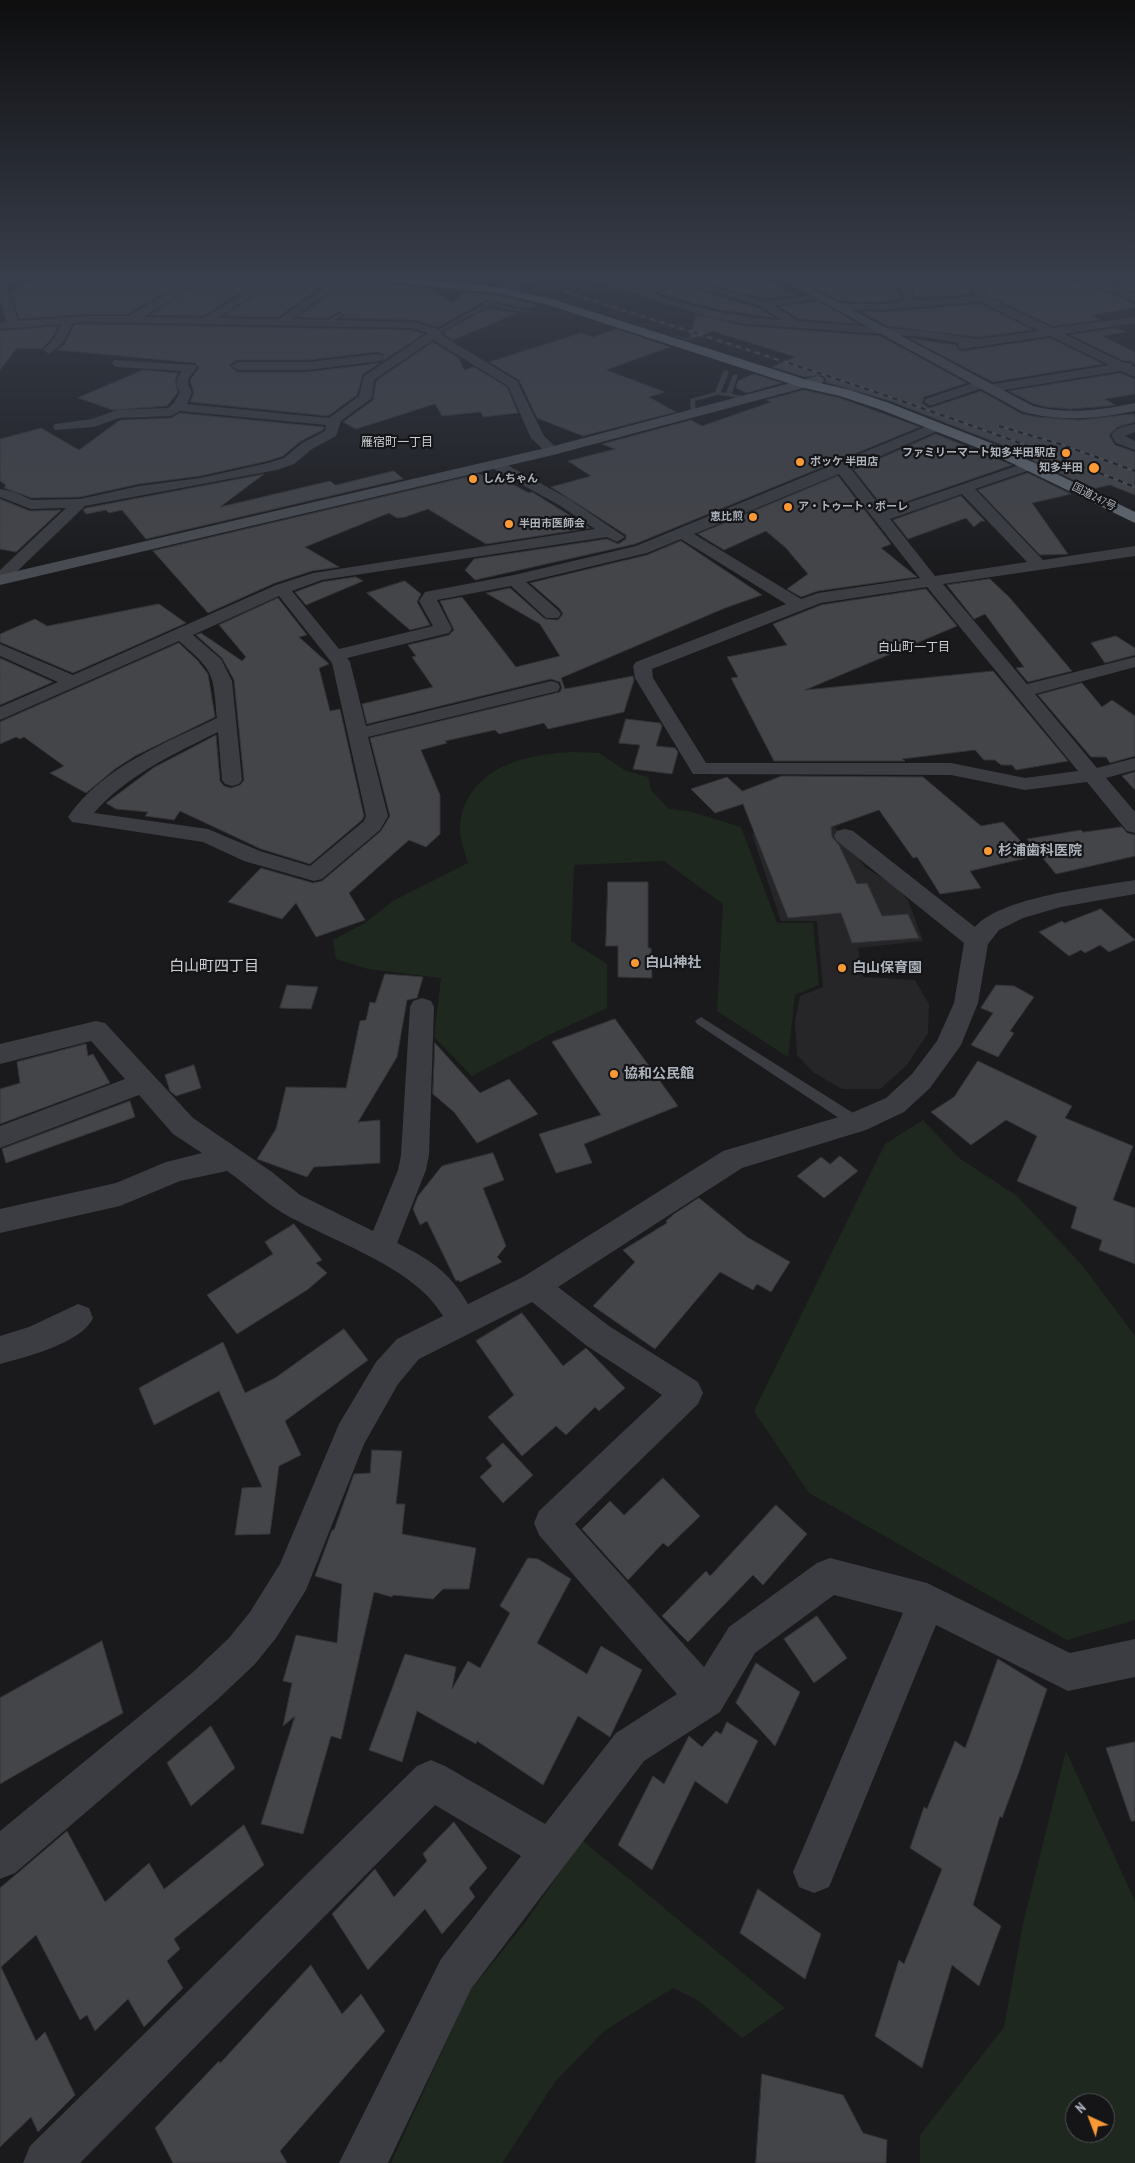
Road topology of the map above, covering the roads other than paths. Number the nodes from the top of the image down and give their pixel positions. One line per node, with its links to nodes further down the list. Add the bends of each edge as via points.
1 (184, 376): 15 (street, via 186,392)
2 (370, 376): 18 (street, via 364,399)
3 (500, 376): 23 (street, via 513,384 538,438)
4 (724, 376): 11 (lane)
5 (736, 376): 12 (lane)
6 (792, 376): 9 (highway, 国道247号)
7 (967, 376): 10 (street)
8 (1058, 376): 10 (street)
9 (811, 382): 13 (street); 19 (highway, 国道247号)
10 (987, 386): 14 (street); 16 (street, via 1028,409 1063,417)
11 (718, 393): 12 (lane); 17 (lane, via 692,400)
12 (728, 395): 13 (lane)
13 (750, 399): 17 (street)
14 (930, 402)
15 (178, 407): 18 (street); 20 (street, via 165,413 117,414 94,423)
16 (1135, 407)
17 (693, 414): 23 (street)
18 (333, 422): 29 (street, via 327,436 307,446 289,461 272,467)
19 (937, 426): 25 (highway, 国道247号); 26 (street)
20 (60, 427)
21 (1135, 428): 22 (street, via 1118,435 1121,440)
22 (1135, 446)
23 (553, 451): 24 (street)
24 (495, 464): 34 (street, via 564,502); 39 (street)
25 (1031, 465): 27 (street); 33 (highway, 国道247号)
26 (842, 468): 32 (street); 35 (street)
27 (966, 489): 32 (street); 38 (street)
28 (0, 493): 31 (street, via 14,495)
29 (80, 503): 31 (street); 39 (street)
30 (0, 504): 31 (street)
31 (25, 504)
32 (881, 517): 41 (street)
33 (1135, 518)
34 (609, 532): 36 (street); 42 (street, via 340,572)
35 (683, 534): 36 (street); 43 (street)
36 (640, 550): 40 (street)
37 (1135, 551): 38 (street)
38 (1039, 565): 41 (street)
39 (0, 579)
40 (514, 580): 44 (street); 47 (street, via 431,596 427,601 443,629)
41 (931, 581): 43 (street, via 818,598); 51 (street)
42 (282, 589): 45 (street); 47 (street)
43 (799, 605): 56 (street, via 642,666 644,678 700,770 951,769 1025,784)
44 (552, 614)
45 (182, 634): 49 (street); 53 (street, via 215,663 223,681)
46 (3, 653): 49 (street)
47 (335, 655): 54 (street, via 341,662)
48 (1135, 662): 51 (street)
49 (74, 682): 52 (street)
50 (551, 687): 54 (street)
51 (1023, 691): 56 (street)
52 (0, 714)
53 (227, 720): 54 (street, via 123,774 95,797 80,817 208,836 252,856 314,874 372,825 377,816); 57 (street)
54 (358, 734)
55 (1135, 764): 56 (street)
56 (1093, 775): 58 (street)
57 (232, 780)
58 (1135, 826)
59 (845, 836): 61 (street)
60 (1135, 886): 61 (street, via 1060,900 1015,913 992,924)
61 (977, 940): 66 (street, via 966,1003 948,1045 921,1081 895,1104)
62 (422, 1007): 70 (street, via 415,1155)
63 (701, 1020): 66 (lane)
64 (0, 1054): 65 (street, via 96,1030)
65 (142, 1083): 67 (street); 68 (street, via 183,1126)
66 (856, 1122): 71 (street, via 733,1158)
67 (0, 1137)
68 (229, 1159): 69 (street, via 176,1170 120,1194); 70 (street, via 290,1203)
69 (0, 1221)
70 (380, 1249): 73 (street, via 414,1267 445,1292)
71 (534, 1286): 73 (street); 77 (street, via 598,1336 687,1393 551,1523)
72 (78, 1318): 74 (street, via 35,1340)
73 (463, 1323): 79 (street, via 408,1349 387,1373 351,1435 293,1577 263,1625 242,1651 205,1686)
74 (0, 1350)
75 (927, 1601): 76 (street, via 1068,1672); 77 (street, via 830,1576 742,1640); 80 (street)
76 (1135, 1658)
77 (706, 1698): 78 (street, via 630,1747)
78 (550, 1850): 81 (street, via 431,1780); 82 (street, via 456,1974)
79 (0, 1858)
80 (814, 1872)
81 (47, 2163)
82 (363, 2163)

